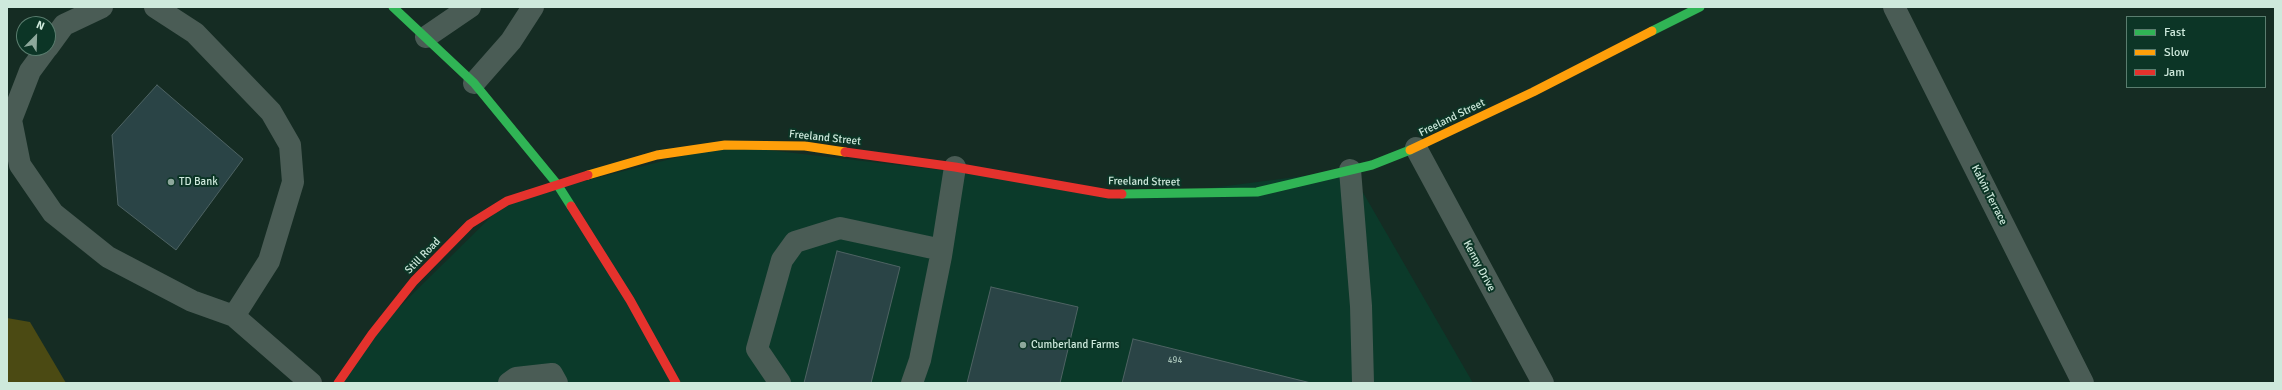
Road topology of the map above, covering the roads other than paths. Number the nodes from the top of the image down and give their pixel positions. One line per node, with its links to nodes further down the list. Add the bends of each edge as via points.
1 (102, 7): 8 (street, via 64,25)
2 (155, 7): 17 (street, via 195,33 271,112 290,145 293,182 269,261)
3 (392, 7): 9 (main road)
4 (470, 7): 9 (street)
5 (533, 7): 11 (street, via 510,40)
6 (1700, 7): 12 (main road, Freeland Street)
7 (1894, 7): 27 (street, Kalvin Terrace)
8 (56, 36)
9 (426, 38): 11 (main road)
10 (42, 56): 17 (street, via 30,71 11,120 20,165 53,213 108,257 192,301)
11 (474, 83): 15 (main road)
12 (1416, 148): 14 (main road, Freeland Street, via 1372,165); 26 (street, Kenny Drive)
13 (956, 167): 14 (main road, Freeland Street, via 1109,194 1157,195 1257,192); 15 (main road, Freeland Street, via 805,146 725,145 657,155); 16 (street)
14 (1350, 170): 25 (street, via 1361,306)
15 (557, 184): 19 (main road, Still Road, via 507,201 470,224 414,282 372,334); 22 (main road, via 630,300)
16 (942, 250): 23 (street, via 840,228 795,242 782,260 757,349); 24 (street, via 920,360)
17 (234, 316): 18 (street)
18 (311, 383)
19 (338, 383)
20 (509, 383): 21 (street, via 516,378 552,374)
21 (557, 383)
22 (676, 383)
23 (780, 383)
24 (912, 383)
25 (1363, 383)
26 (1543, 383)
27 (2083, 383)

